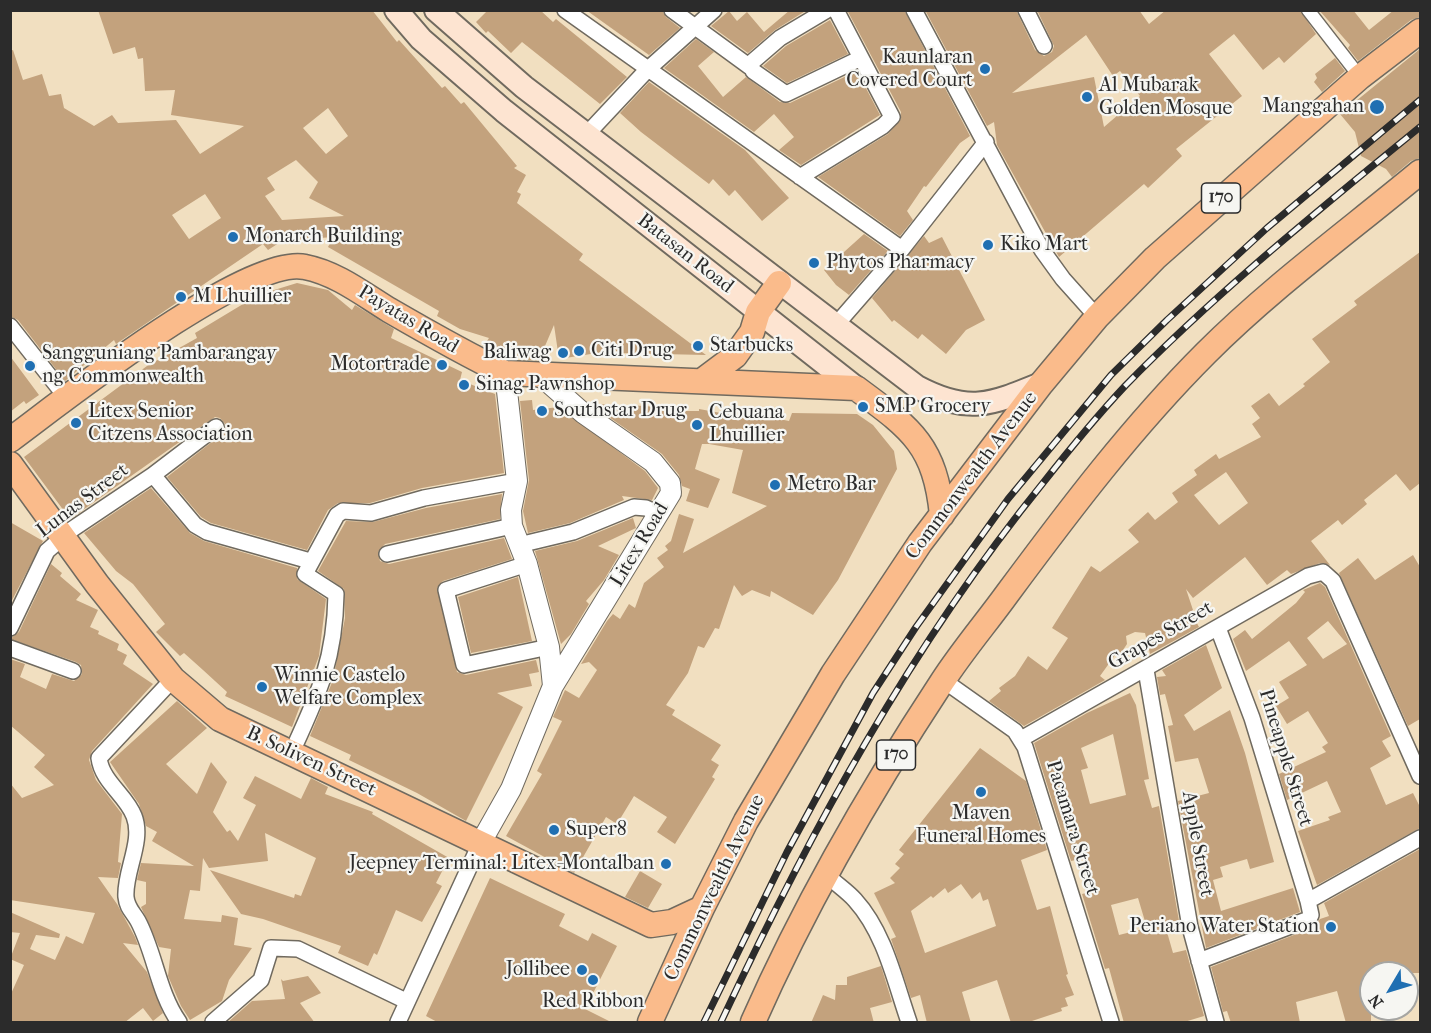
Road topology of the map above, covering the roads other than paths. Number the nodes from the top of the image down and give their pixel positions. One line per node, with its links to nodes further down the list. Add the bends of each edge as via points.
1 (396, 10): 24 (main road, Batasan Road, via 421,39 504,111)
2 (436, 10): 18 (main road, Batasan Road, via 484,55)
3 (565, 10): 16 (street)
4 (672, 10): 11 (street)
5 (714, 10): 11 (street)
6 (826, 10): 15 (street, via 780,38)
7 (836, 10): 14 (street)
8 (914, 10): 19 (street)
9 (1026, 10): 13 (street)
10 (1308, 10): 17 (street)
11 (694, 27): 15 (street); 16 (street)
12 (1420, 31): 17 (main road, Commonwealth Avenue / 170)
13 (1044, 46)
14 (861, 58): 15 (street, via 786,93); 21 (street, via 892,117)
15 (750, 67)
16 (647, 70): 18 (street); 21 (street)
17 (1360, 77): 25 (main road, Commonwealth Avenue / 170, via 1155,258)
18 (587, 134): 23 (main road, Batasan Road)
19 (986, 142): 22 (street); 25 (street, via 1042,250)
20 (1420, 172): 54 (main road, 170, via 1249,314 1169,391 1070,508)
21 (800, 177): 22 (street)
22 (902, 249): 27 (street)
23 (779, 283): 24 (main road); 27 (main road, Batasan Road)
24 (758, 312): 30 (main road, via 752,332 735,356); 32 (main road, Batasan Road)
25 (1097, 317): 31 (main road, Commonwealth Avenue / 170)
26 (10, 326): 33 (street)
27 (834, 326): 31 (main road, Batasan Road, via 917,387 940,399 963,405 988,403)
28 (505, 373): 29 (main road, Payatas Road); 33 (main road, Payatas Road, via 461,352 335,277 302,266 264,273 216,297); 38 (street)
29 (542, 377): 30 (main road, Payatas Road); 39 (street, Litex Road, via 569,402 657,466 670,483 671,493)
30 (704, 380): 32 (main road, Payatas Road)
31 (1041, 384): 40 (main road, Commonwealth Avenue / 170)
32 (856, 388): 40 (main road, Batasan Road, via 899,420 930,456)
33 (66, 397): 35 (main road, Payatas Road)
34 (216, 427): 37 (street, Lunas Street)
35 (10, 440)
36 (10, 464): 42 (main road, B. Soliven Street)
37 (153, 475): 42 (street, Lunas Street); 45 (street, Lunas Street, via 195,525 207,532)
38 (517, 481): 41 (street, via 510,510); 45 (street, via 424,498 371,513 339,512)
39 (659, 514): 43 (street, via 634,507 573,532); 55 (street, Litex Road)
40 (942, 515): 63 (main road, Commonwealth Avenue / 170, via 875,607 833,674 746,821)
41 (512, 526): 43 (street); 44 (street)
42 (63, 536): 47 (street, Lunas Street, via 41,559); 53 (main road, B. Soliven Street)
43 (519, 545): 46 (street)
44 (387, 554)
45 (310, 561): 57 (street, via 305,574 336,594 336,633 324,682)
46 (527, 564): 49 (street); 49 (street, via 446,590 464,665)
47 (10, 628)
48 (1218, 628): 51 (street, Grapes Street); 58 (street, Grapes Street, via 1308,576 1323,572 1333,582); 62 (street, Pineapple Street, via 1249,709)
49 (549, 647): 55 (street)
50 (10, 648): 52 (street)
51 (1146, 670): 56 (street, Grapes Street); 64 (street, Apple Street)
52 (73, 671)
53 (173, 679): 57 (main road, B. Soliven Street, via 220,719); 66 (street, via 99,758 100,769 134,815 127,907 138,921 168,1007)
54 (943, 680): 56 (street, Pacamara Street, via 1015,730); 61 (main road, 170)
55 (553, 686): 60 (street, Litex Road, via 510,789)
56 (1021, 739): 72 (street, Pacamara Street)
57 (291, 754): 60 (main road, B. Soliven Street)
58 (1420, 776)
59 (1420, 838): 62 (street)
60 (480, 844): 63 (main road, B. Soliven Street, via 651,925 672,922); 65 (street)
61 (827, 875): 70 (main road, 170, via 777,967); 71 (street, via 871,921)
62 (1308, 901): 64 (street, via 1309,919)
63 (702, 908): 69 (main road, Commonwealth Avenue / 170)
64 (1199, 961): 73 (street, Apple Street)
65 (406, 1001): 67 (street, via 298,948 271,948 261,980); 68 (street)
66 (179, 1023)
67 (213, 1023)
68 (398, 1023)
69 (650, 1023)
70 (753, 1023)
71 (909, 1023)
72 (1111, 1023)
73 (1216, 1023)

